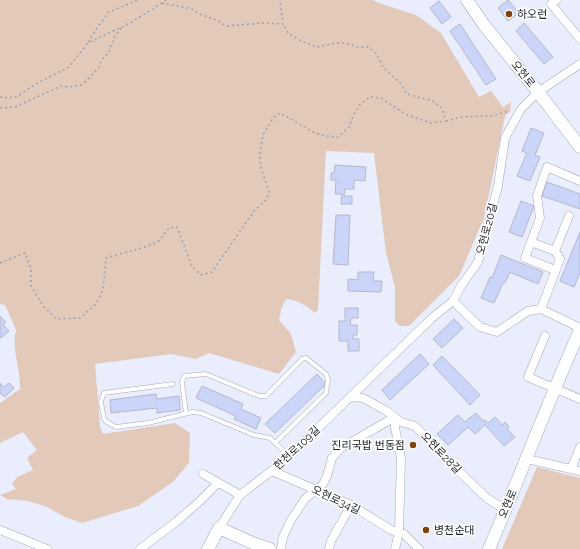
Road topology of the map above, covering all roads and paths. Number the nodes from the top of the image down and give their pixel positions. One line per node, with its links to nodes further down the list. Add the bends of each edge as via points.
1 (138, 0): 10 (path, via 109,12)
2 (167, 0): 6 (path)
3 (280, 0): 7 (path)
4 (467, 0): 12 (street, 오현로)
5 (556, 0): 9 (street, via 551,4)
6 (162, 3): 7 (path, via 192,9 226,26); 8 (path)
7 (283, 24): 16 (path, via 288,33 317,47 346,43 368,48 376,54 383,67 400,83 407,94 433,101 442,108)
8 (122, 27): 10 (path); 14 (path, via 115,36 110,52 81,85 61,86 15,107)
9 (580, 39)
10 (88, 43): 13 (path, via 69,67 18,96)
11 (580, 64): 12 (street, 오현로20길)
12 (538, 92): 17 (street, 오현로); 24 (street, 오현로20길, via 521,109 505,138 498,186 478,262)
13 (0, 97)
14 (0, 108)
15 (510, 111): 16 (path, via 491,116 461,117)
16 (446, 122): 22 (path, via 431,123 405,114 381,98 371,97 361,103 348,127 338,137 315,133 280,113 273,118 263,135 260,152 260,164 269,193 266,200 254,210 212,272 201,275 192,266 177,227 168,228 158,242 106,258 103,290 95,305 80,318 57,319 44,307 31,286 31,269 24,253)
17 (580, 147)
18 (580, 181): 20 (street, via 548,168 537,196 540,218)
19 (569, 216): 21 (street)
20 (531, 242): 21 (street); 23 (street, via 525,258)
21 (555, 251): 23 (street, via 560,260)
22 (0, 263)
23 (555, 270): 25 (street)
24 (453, 301): 25 (street, via 480,327 497,332 528,311); 30 (street, 오현로20길)
25 (541, 309): 26 (street, 오현로)
26 (580, 329): 29 (street, 오현로)
27 (545, 336): 29 (street, via 528,377)
28 (173, 384): 32 (lane, via 104,393 101,402 104,419 119,427)
29 (554, 389): 31 (street); 37 (street, 오현로)
30 (350, 396): 33 (street, 오현로28길, via 363,398); 36 (street, 한천로109길)
31 (580, 399)
32 (186, 414): 34 (lane, via 201,413); 34 (lane, via 182,382 184,376 206,374 259,396 266,396 302,359 306,358 327,377 326,393)
33 (394, 417): 43 (street, via 341,448 332,458 327,476); 46 (street, 오현로28길, via 415,426 488,499); 49 (street, via 401,458)
34 (276, 442): 36 (lane)
35 (580, 447): 38 (street)
36 (290, 456): 39 (street, 한천로109길)
37 (527, 459): 38 (street); 46 (street, 오현로)
38 (571, 469): 40 (street)
39 (272, 471): 43 (street, 오현로34길); 44 (street, 한천로109길)
40 (580, 471)
41 (203, 474): 42 (street)
42 (218, 483): 44 (street); 50 (street)
43 (316, 491): 45 (street, 오현로34길); 54 (street, via 310,493 291,520 283,537)
44 (240, 495): 47 (street, 한천로109길)
45 (351, 505): 49 (street, 오현로34길); 55 (street)
46 (506, 510): 58 (street, 오현로)
47 (220, 528): 52 (street, 한천로109길); 53 (street)
48 (0, 530): 51 (street)
49 (399, 532): 56 (street); 57 (street, 오현로34길)
50 (143, 548)
51 (47, 549)
52 (208, 549)
53 (270, 549)
54 (281, 549)
55 (329, 549)
56 (395, 549)
57 (419, 549)
58 (489, 549)

